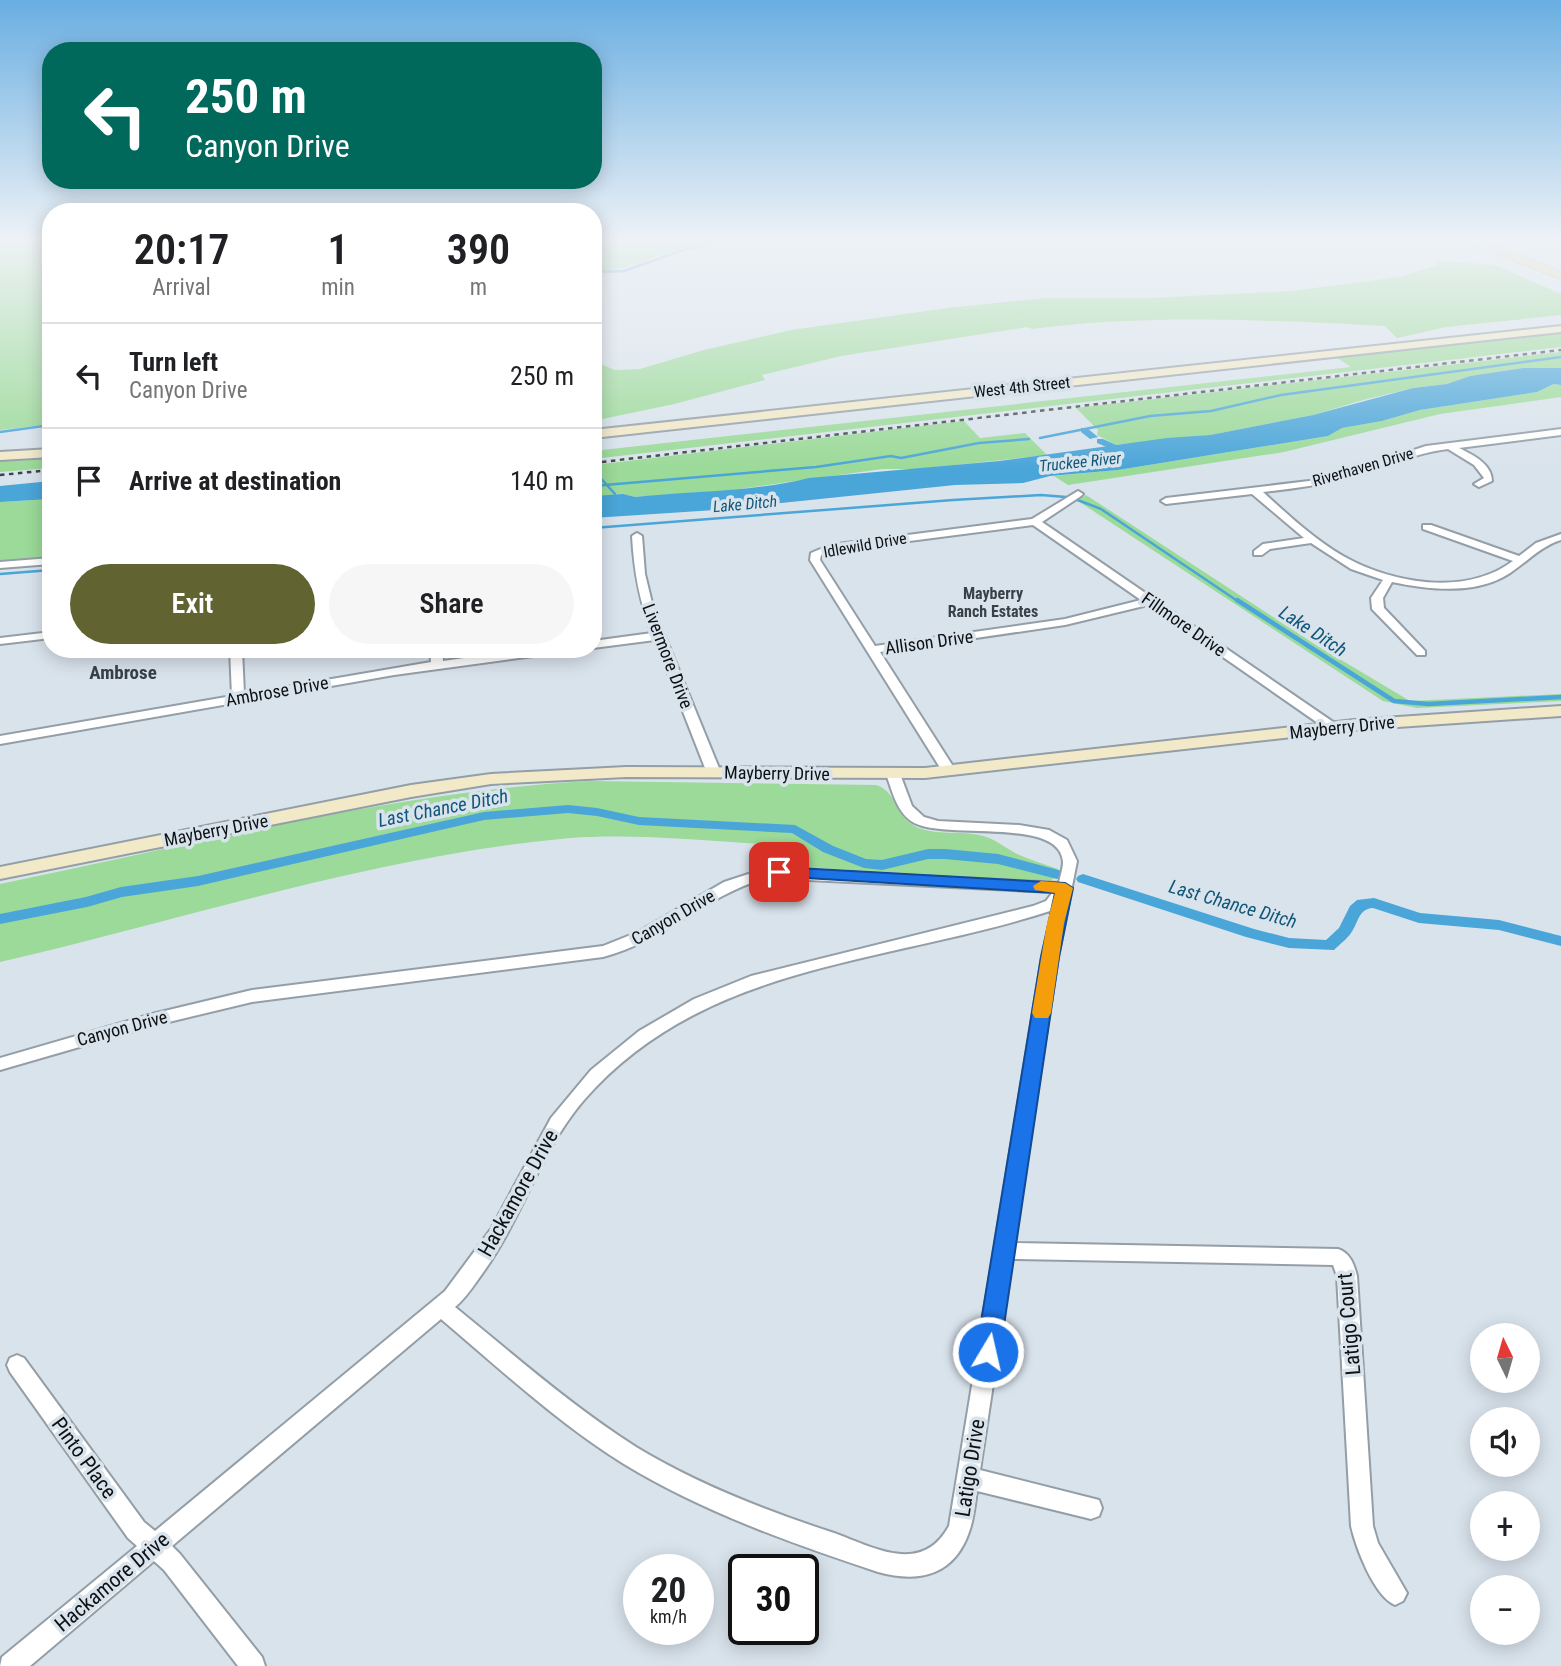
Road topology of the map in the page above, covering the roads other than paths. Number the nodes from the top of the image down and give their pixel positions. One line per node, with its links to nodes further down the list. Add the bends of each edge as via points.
1 (1561, 328): 3 (main road, West 4th Street)
2 (1561, 432): 4 (street, Riverhaven Drive)
3 (602, 433)
4 (1447, 445): 7 (street, via 1488,473 1489,479); 8 (street, Riverhaven Drive, via 1336,478)
5 (42, 454): 6 (main road)
6 (0, 456)
7 (1479, 484)
8 (1255, 491): 10 (street, Riverhaven Drive); 15 (street)
9 (1078, 494): 11 (street, Idlewild Drive)
10 (1166, 501)
11 (1035, 522): 21 (street, Fillmore Drive); 26 (street, Idlewild Drive, via 816,553 815,560)
12 (1427, 527): 17 (street)
13 (637, 536): 23 (street, Livermore Drive, via 643,593)
14 (1561, 537): 17 (street, via 1538,544)
15 (1313, 540): 16 (street, via 1267,546); 20 (street, via 1340,559)
16 (1258, 553)
17 (1520, 560): 20 (street, via 1499,575 1473,583)
18 (42, 562): 19 (street)
19 (0, 565)
20 (1390, 577): 27 (street, via 1377,598 1378,609)
21 (1151, 601): 26 (street, Allison Drive, via 1065,622); 34 (street, Fillmore Drive)
22 (42, 636): 24 (street)
23 (658, 636): 25 (street); 37 (street, Livermore Drive)
24 (0, 641)
25 (602, 644)
26 (872, 650): 36 (street, Idlewild Drive)
27 (1421, 653)
28 (236, 658): 32 (street)
29 (437, 658): 31 (street)
30 (484, 658): 31 (street, Ambrose Drive)
31 (437, 664): 32 (street, Ambrose Drive)
32 (238, 698): 35 (street, Ambrose Drive)
33 (1561, 711): 34 (main road, Mayberry Drive)
34 (1332, 727): 36 (main road, Mayberry Drive)
35 (0, 740)
36 (949, 771): 38 (main road, Mayberry Drive)
37 (713, 773): 38 (main road, Mayberry Drive); 39 (main road, Mayberry Drive, via 563,774 451,784)
38 (893, 774): 40 (street, via 910,813 923,822 943,827 1016,828 1050,837 1070,860)
39 (0, 873)
40 (1065, 888): 41 (street, Canyon Drive, via 767,873 734,883 613,950 241,998); 42 (street, Latigo Drive); 43 (street, Hackamore Drive, via 1051,905 1036,910 757,979 701,1001 661,1024 615,1060 572,1104 540,1152 495,1240)
41 (0, 1064)
42 (1004, 1251): 45 (street, Latigo Drive); 48 (street, Latigo Court, via 1338,1257 1347,1276 1363,1525 1368,1548)
43 (441, 1307): 45 (street, Latigo Drive, via 568,1411 647,1466 743,1510 879,1561 915,1566 944,1554 960,1527); 47 (street, Hackamore Drive)
44 (17, 1365): 47 (street, Pinto Place)
45 (968, 1478): 46 (street)
46 (1091, 1508)
47 (153, 1548): 49 (street, Hackamore Drive); 50 (street, Pinto Place, via 172,1562)
48 (1395, 1593)
49 (11, 1666)
50 (254, 1666)

